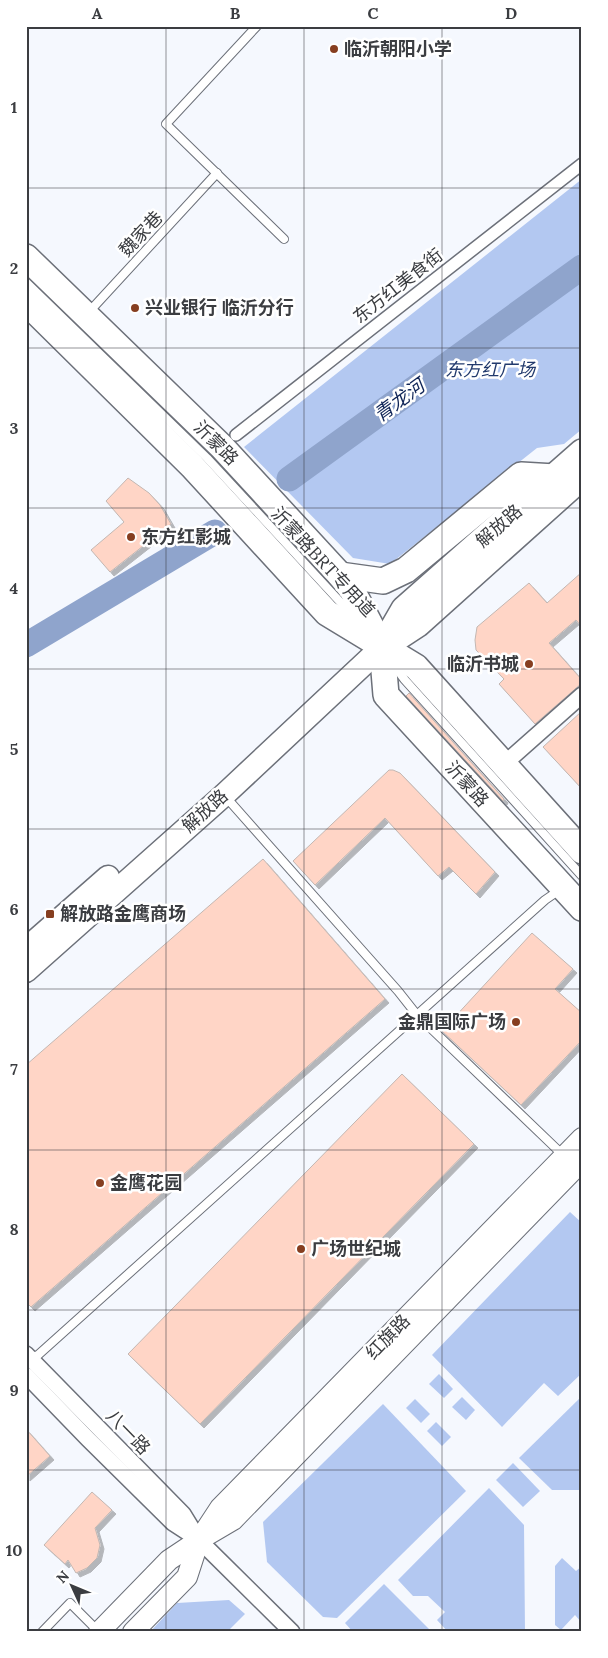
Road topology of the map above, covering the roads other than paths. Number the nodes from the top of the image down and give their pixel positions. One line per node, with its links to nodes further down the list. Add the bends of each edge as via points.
1 (257, 26): 3 (lane, via 166,124)
2 (582, 164): 9 (street, 东方红美食街)
3 (217, 173): 4 (lane); 8 (lane, 魏家巷)
4 (284, 239)
5 (26, 257): 8 (main road, 沂蒙路)
6 (26, 282): 14 (lane, 沂蒙路BRT专用道, via 207,458)
7 (26, 302): 14 (main road, 沂蒙路, via 227,503 327,613)
8 (86, 314): 13 (main road, 沂蒙路, via 222,447)
9 (236, 435)
10 (582, 452): 11 (main road, 解放路)
11 (554, 477): 13 (main road, via 521,474 406,570 383,581); 14 (main road, 解放路, via 404,609)
12 (582, 477): 14 (main road, 解放路, via 418,624)
13 (340, 575): 14 (main road, 沂蒙路, via 352,590)
14 (382, 647): 16 (main road, 沂蒙路, via 416,668); 17 (main road, 解放路, via 347,696 295,742 265,756); 19 (main road, 沂蒙路, via 386,695); 21 (main road, 解放路, via 330,678)
15 (582, 695): 16 (street)
16 (503, 765): 18 (main road, 沂蒙路)
17 (224, 795): 22 (main road, 解放路); 23 (lane)
18 (582, 851)
19 (572, 882): 20 (main road, 沂蒙路); 23 (lane, via 545,900)
20 (582, 908)
21 (26, 949)
22 (26, 971)
23 (417, 1015): 25 (lane); 26 (lane, via 38,1355)
24 (582, 1138): 25 (street, 红旗路)
25 (573, 1158): 28 (street, 红旗路, via 233,1520)
26 (27, 1357): 28 (street, 八一路, via 182,1514)
27 (26, 1376): 28 (street, 八一路, via 174,1523)
28 (199, 1540): 30 (street, 红旗路, via 169,1560); 31 (street, via 187,1577); 32 (street, 八一路)
29 (42, 1632): 30 (lane, via 70,1603)
30 (99, 1632)
31 (133, 1632)
32 (292, 1632)

